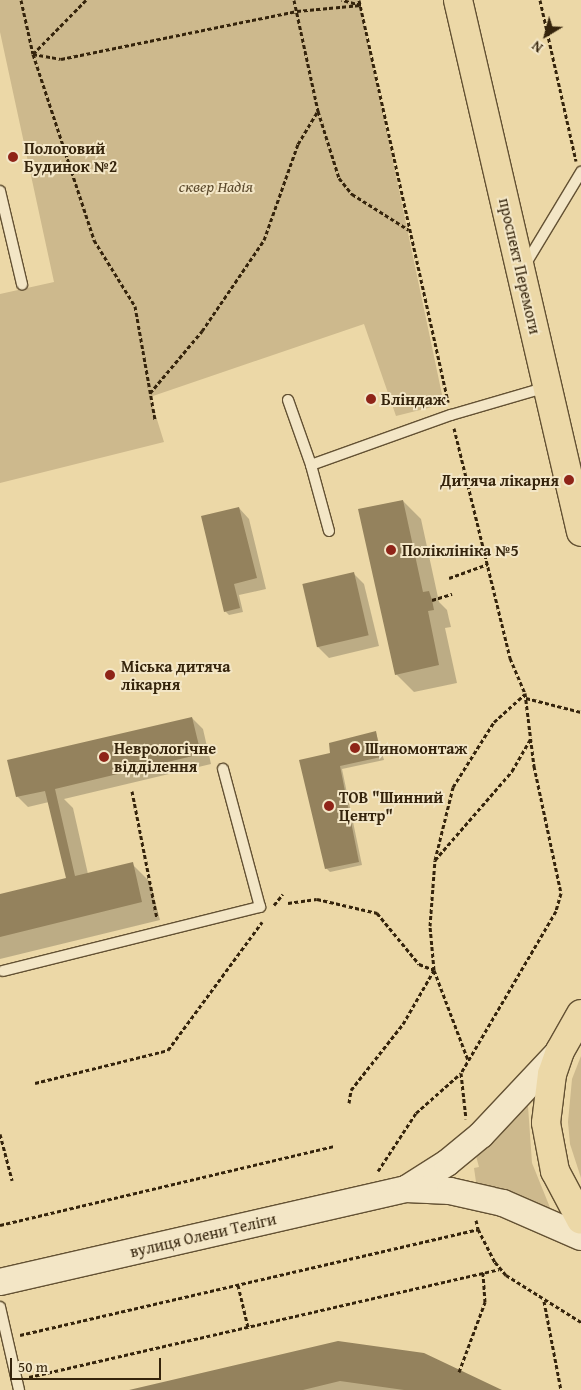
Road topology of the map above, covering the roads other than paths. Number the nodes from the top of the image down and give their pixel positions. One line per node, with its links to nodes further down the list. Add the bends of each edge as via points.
1 (458, 0): 4 (main road, проспект Перемоги)
2 (580, 174): 4 (lane)
3 (0, 192): 5 (lane)
4 (522, 271): 6 (main road, проспект Перемоги)
5 (22, 284)
6 (548, 387): 8 (lane, via 450,415); 10 (main road, проспект Перемоги)
7 (288, 400): 8 (lane)
8 (311, 465): 9 (lane)
9 (329, 532)
10 (581, 532)
11 (223, 769): 12 (lane, via 260,907)
12 (3, 971)
13 (581, 1014): 14 (main road)
14 (560, 1051): 15 (street, вулиця Олени Теліги, via 505,1112 466,1147); 16 (main road, via 547,1098 549,1147 565,1194)
15 (406, 1189): 17 (street, вулиця Олени Теліги, via 471,1194 503,1202); 18 (street, вулиця Олени Теліги)
16 (581, 1220)
17 (581, 1237)
18 (0, 1282)
19 (0, 1307): 20 (lane)
20 (18, 1385)

